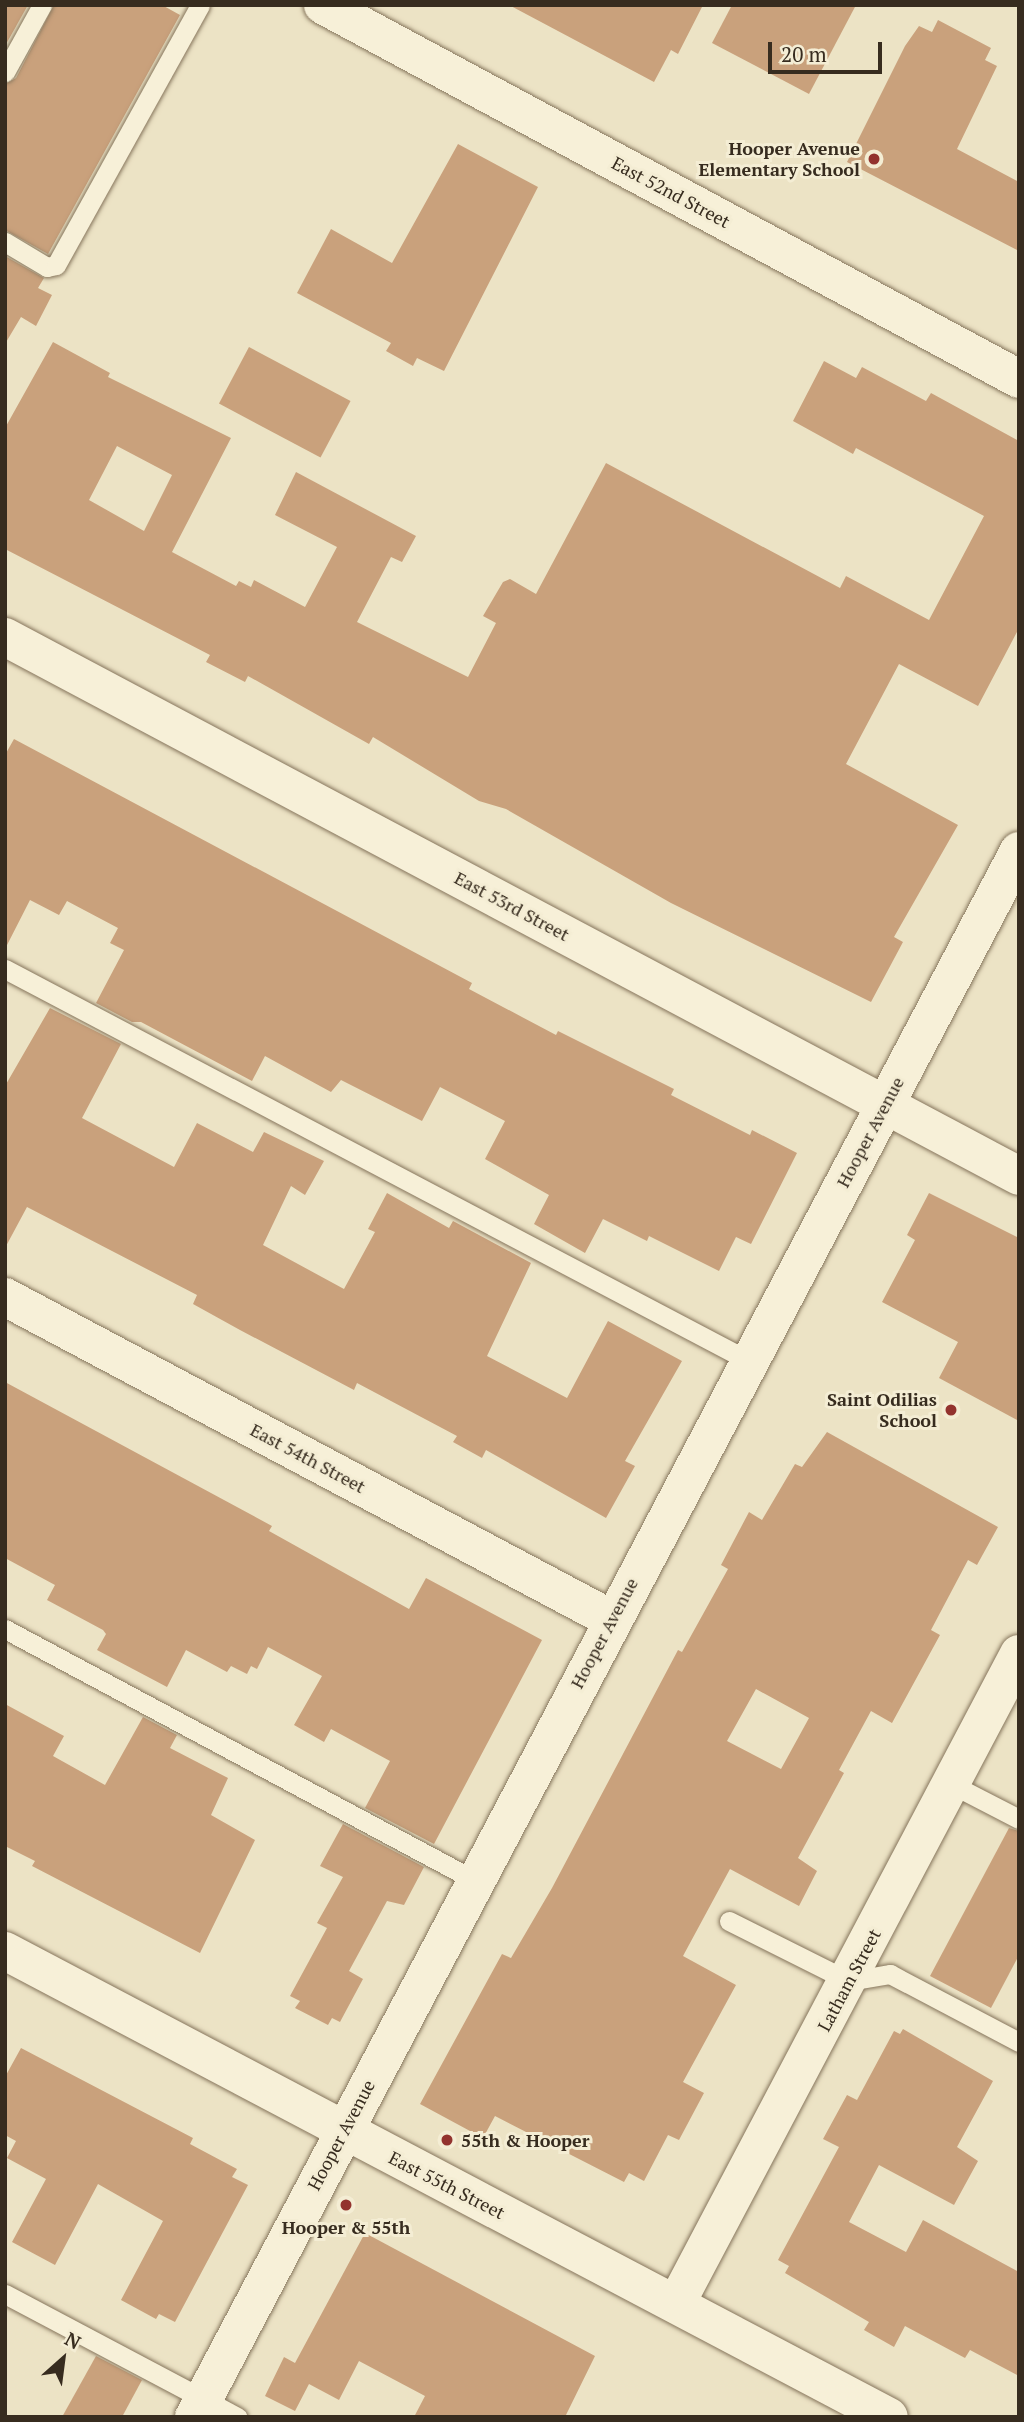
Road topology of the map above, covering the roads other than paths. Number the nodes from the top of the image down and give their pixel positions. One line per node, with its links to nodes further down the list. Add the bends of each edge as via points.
1 (42, 5): 4 (lane)
2 (200, 5): 5 (lane, via 56,265 47,267)
3 (323, 5): 6 (street, East 52nd Street)
4 (5, 72)
5 (5, 242)
6 (1019, 379)
7 (5, 636): 10 (street, East 53rd Street)
8 (1019, 851): 10 (street, Hooper Avenue)
9 (5, 969): 13 (lane)
10 (884, 1105): 11 (street, East 53rd Street); 13 (street, Hooper Avenue)
11 (1019, 1176)
12 (5, 1297): 14 (street, East 54th Street)
13 (749, 1362): 14 (street, Hooper Avenue)
14 (611, 1619): 19 (street, Hooper Avenue)
15 (5, 1629): 19 (lane)
16 (1019, 1654): 17 (street, Latham Street)
17 (953, 1785): 18 (lane); 22 (street, Latham Street)
18 (1019, 1819)
19 (474, 1880): 24 (street, Hooper Avenue)
20 (729, 1921): 22 (lane)
21 (5, 1951): 24 (street, East 55th Street)
22 (849, 1981): 23 (lane, via 890,1974); 26 (street, Latham Street)
23 (1019, 2042)
24 (343, 2131): 26 (street, East 55th Street); 27 (street, Hooper Avenue)
25 (5, 2294): 27 (lane)
26 (676, 2304): 29 (street, East 55th Street)
27 (198, 2408): 28 (lane)
28 (237, 2417)
29 (889, 2417)

